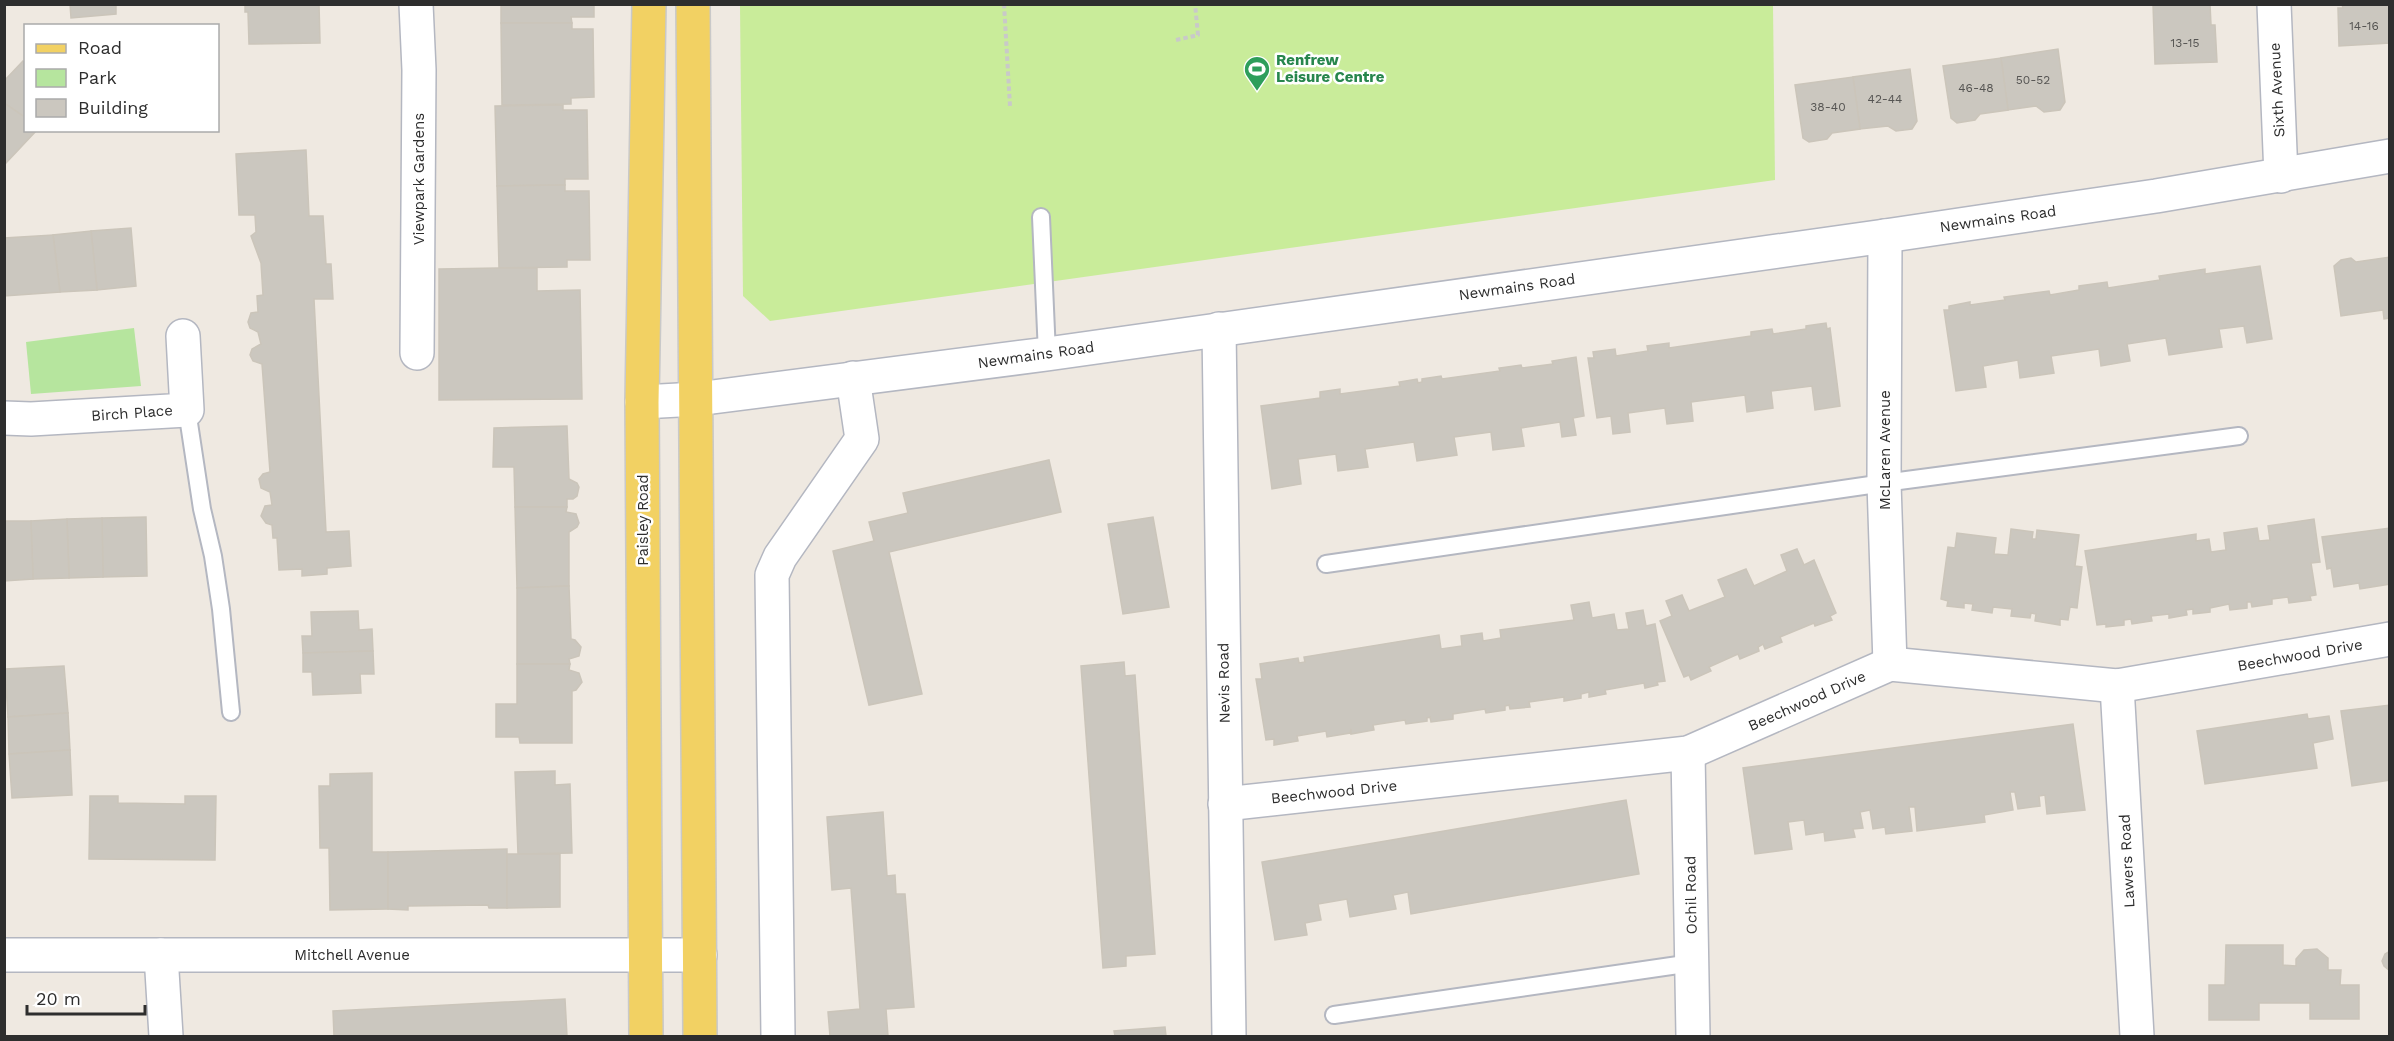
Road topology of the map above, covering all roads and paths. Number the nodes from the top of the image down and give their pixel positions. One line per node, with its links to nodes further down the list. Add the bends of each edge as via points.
1 (416, 4): 15 (street, Viewpark Gardens)
2 (649, 4): 19 (main road, Paisley Road)
3 (693, 4): 18 (main road)
4 (1004, 4): 8 (path)
5 (1195, 4): 7 (path, via 1198,35)
6 (2274, 4): 10 (street, Sixth Avenue)
7 (1176, 40)
8 (1010, 106)
9 (2390, 156): 10 (street, Newmains Road)
10 (2281, 176): 12 (street, Newmains Road)
11 (1041, 217): 16 (lane)
12 (1885, 236): 13 (street, Newmains Road); 23 (street, McLaren Avenue)
13 (1219, 329): 16 (street, Newmains Road); 30 (street, Nevis Road)
14 (183, 336): 20 (street, Birch Place)
15 (417, 353)
16 (1047, 354): 17 (street, Newmains Road)
17 (854, 378): 18 (street, Newmains Road); 40 (street, via 862,439 780,557 772,575)
18 (697, 399): 19 (street, Newmains Road); 34 (main road)
19 (642, 402): 31 (main road, Paisley Road)
20 (187, 410): 21 (street, Birch Place); 28 (lane, via 221,609)
21 (4, 418)
22 (2239, 436): 23 (lane)
23 (1884, 483): 24 (lane); 26 (street, McLaren Avenue)
24 (1326, 564)
25 (2390, 639): 27 (street, Beechwood Drive)
26 (1890, 664): 27 (street, Beechwood Drive); 29 (street, Beechwood Drive)
27 (2117, 686): 43 (street, Lawers Road)
28 (231, 712)
29 (1688, 753): 30 (street, Beechwood Drive); 35 (street, Ochil Road)
30 (1225, 804): 41 (street, Nevis Road)
31 (646, 954): 33 (street, Mitchell Avenue); 34 (street, Mitchell Avenue); 38 (main road, Paisley Road)
32 (4, 955): 33 (street, Mitchell Avenue)
33 (161, 955): 37 (street)
34 (700, 955): 39 (main road)
35 (1692, 963): 36 (lane); 42 (street, Ochil Road)
36 (1334, 1015)
37 (166, 1036)
38 (646, 1036)
39 (700, 1036)
40 (778, 1036)
41 (1229, 1036)
42 (1693, 1036)
43 (2137, 1036)

